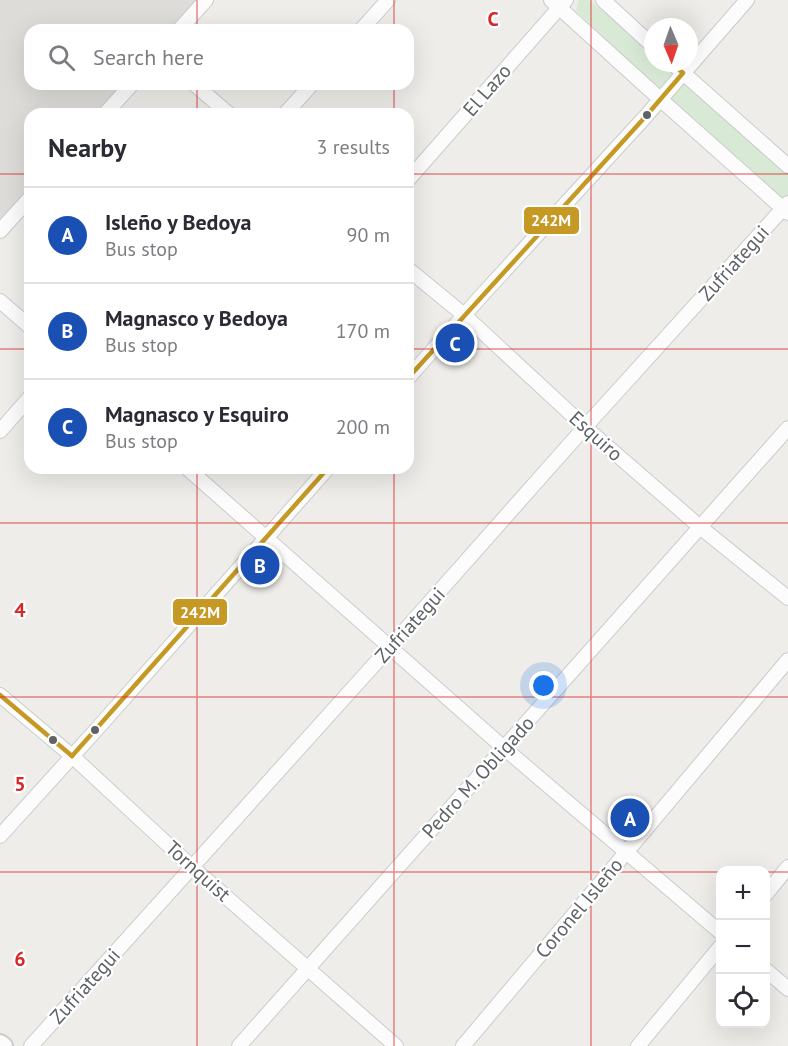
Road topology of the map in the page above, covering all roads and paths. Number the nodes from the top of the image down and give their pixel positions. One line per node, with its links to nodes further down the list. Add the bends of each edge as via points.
1 (206, 0): 6 (street)
2 (388, 0): 7 (street)
3 (603, 0): 8 (street)
4 (747, 0): 9 (street)
5 (559, 3): 13 (street); 18 (street, El Lazo)
6 (184, 24)
7 (366, 24)
8 (644, 38)
9 (683, 73): 13 (street); 17 (street)
10 (127, 90): 14 (street)
11 (201, 90): 15 (street)
12 (307, 90): 16 (street)
13 (660, 99): 20 (street); 24 (street)
14 (110, 108)
15 (222, 108)
16 (290, 108)
17 (788, 166)
18 (414, 173)
19 (24, 205): 21 (street)
20 (786, 208): 28 (street, Zufriategui)
21 (0, 231)
22 (414, 274): 24 (street, Esquiro)
23 (0, 300): 25 (street)
24 (464, 315): 26 (street); 28 (street, Esquiro)
25 (24, 322)
26 (414, 371)
27 (24, 404): 30 (street)
28 (585, 427): 33 (street, Esquiro); 36 (street, Zufriategui)
29 (788, 428): 33 (street, Pedro M. Obligado)
30 (0, 431)
31 (194, 474): 34 (street)
32 (323, 474): 34 (street)
33 (700, 527): 35 (street, Esquiro); 39 (street, Pedro M. Obligado)
34 (266, 537): 36 (street); 40 (street)
35 (788, 598)
36 (390, 647): 39 (street); 43 (street, Zufriategui)
37 (788, 660): 42 (street, Coronel Isleño)
38 (0, 695): 40 (street, Tornquist)
39 (504, 748): 42 (street); 48 (street, Pedro M. Obligado)
40 (72, 756): 41 (street); 43 (street, Tornquist)
41 (0, 836)
42 (627, 852): 46 (street); 56 (street, Coronel Isleño)
43 (192, 867): 48 (street, Tornquist); 53 (street, Zufriategui)
44 (788, 867): 45 (street)
45 (770, 888)
46 (716, 929)
47 (716, 953): 57 (street)
48 (308, 969): 54 (street, Pedro M. Obligado); 55 (street, Tornquist)
49 (770, 974): 50 (street)
50 (788, 989)
51 (0, 1043): 52 (street)
52 (4, 1046)
53 (31, 1046)
54 (239, 1046)
55 (396, 1046)
56 (464, 1046)
57 (638, 1046)

